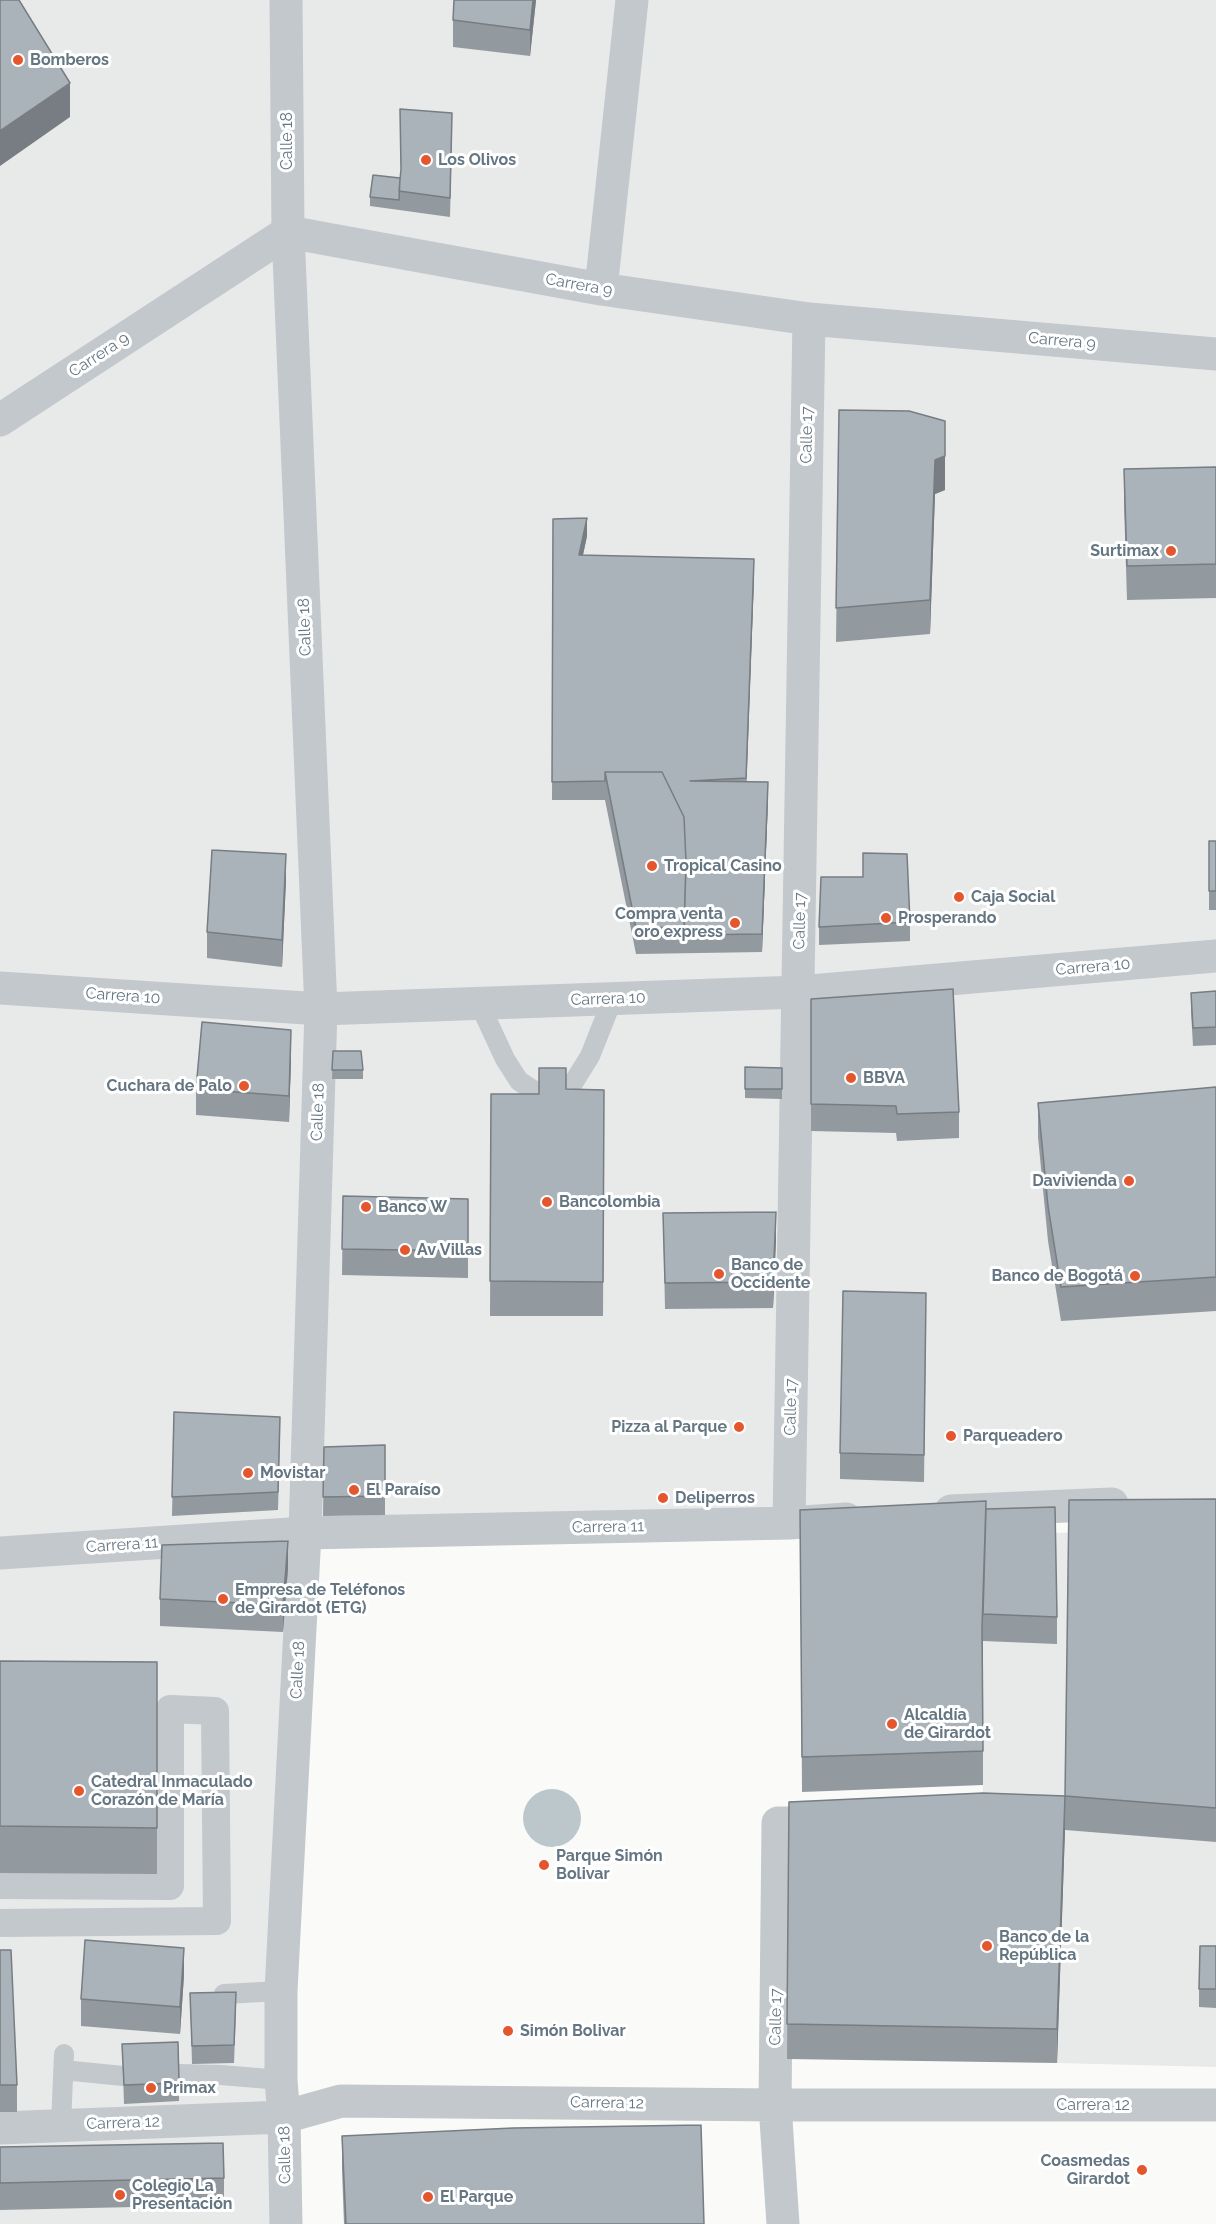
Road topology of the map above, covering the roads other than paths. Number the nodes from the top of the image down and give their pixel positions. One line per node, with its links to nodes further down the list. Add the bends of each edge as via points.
1 (286, 0): 3 (street, Calle 18)
2 (632, 0): 4 (street)
3 (288, 231): 4 (street, Carrera 9); 7 (street, Carrera 9); 13 (street, Calle 18)
4 (601, 290): 5 (street, Carrera 9)
5 (809, 319): 6 (street, Carrera 9); 10 (street, Calle 17)
6 (1216, 354)
7 (0, 420)
8 (1216, 956): 10 (street, Carrera 10)
9 (0, 988): 13 (street, Carrera 10)
10 (799, 992): 11 (street, Carrera 10); 17 (street, Calle 17)
11 (613, 998): 12 (street, Carrera 10); 12 (lane, via 590,1056 572,1085 551,1094 539,1094 519,1082)
12 (479, 1003): 13 (street, Carrera 10)
13 (321, 1009): 18 (street, Calle 18)
14 (1144, 1502): 15 (street)
15 (920, 1514)
16 (872, 1517): 17 (street, Carrera 11)
17 (789, 1523): 18 (street, Carrera 11)
18 (305, 1533): 19 (street, Carrera 11); 23 (street, Calle 18)
19 (0, 1553)
20 (804, 1823): 28 (street, Calle 17, via 778,1823)
21 (0, 1885): 22 (street, via 170,1886 170,1709 215,1711 217,1921)
22 (0, 1923)
23 (281, 1991): 24 (lane, via 224,1994); 27 (street, Calle 18)
24 (219, 2013)
25 (178, 2074): 27 (lane, via 219,2069)
26 (123, 2076): 31 (lane, via 63,2062)
27 (281, 2080): 30 (street, Calle 18)
28 (774, 2105): 29 (street, Carrera 12); 30 (street, Carrera 12, via 341,2101); 34 (street, Calle 17)
29 (1216, 2105)
30 (284, 2117): 31 (street, Carrera 12); 33 (street, Calle 18)
31 (61, 2125): 32 (street, Carrera 12)
32 (0, 2128)
33 (286, 2224)
34 (783, 2224)

